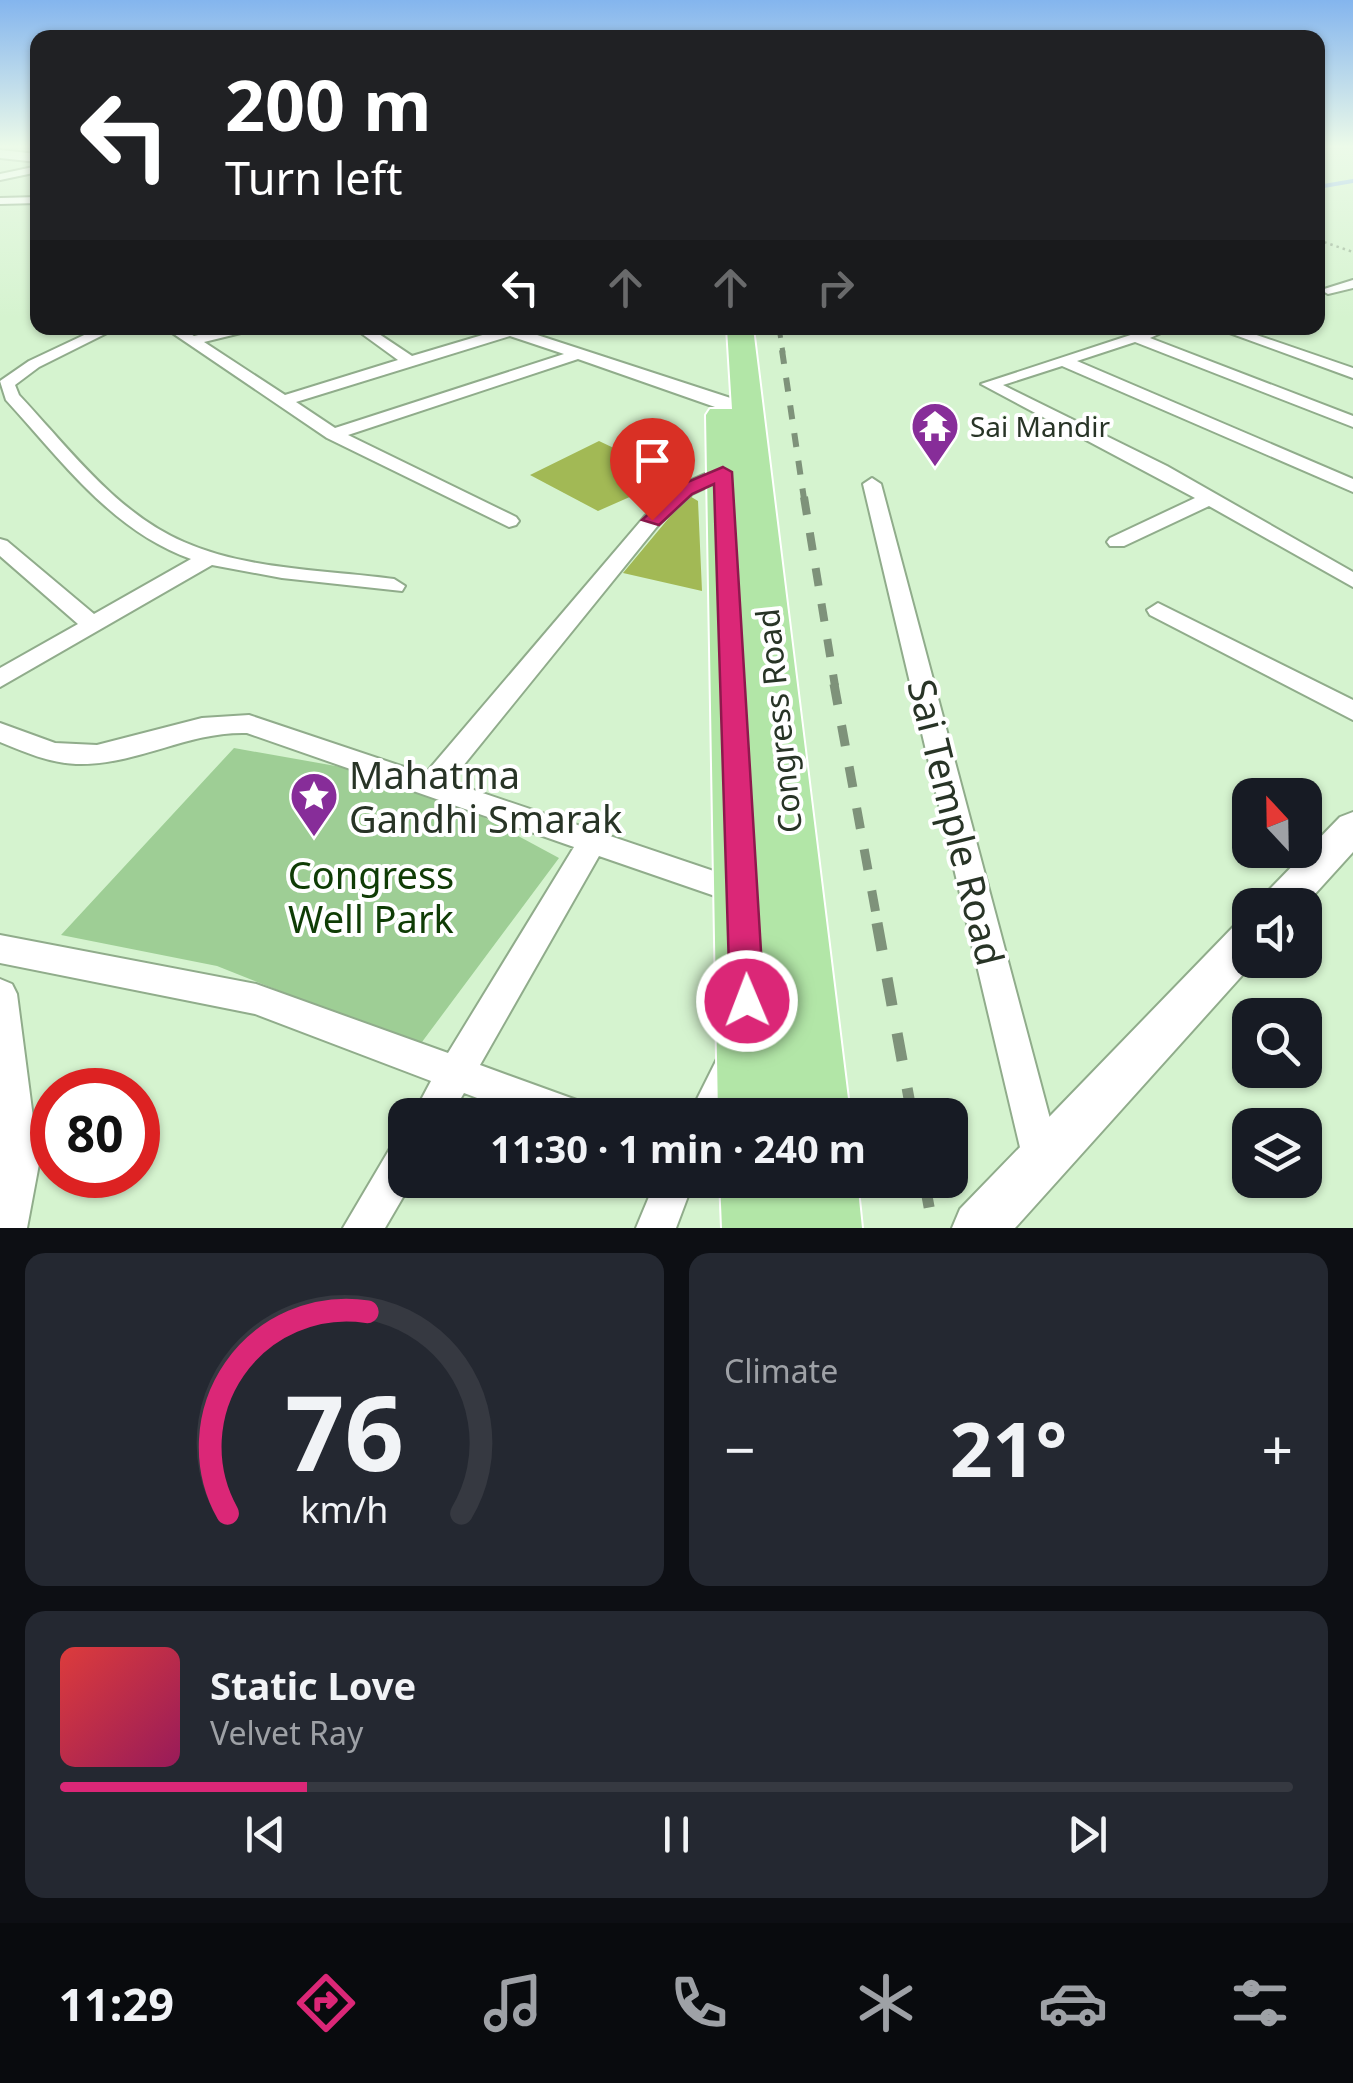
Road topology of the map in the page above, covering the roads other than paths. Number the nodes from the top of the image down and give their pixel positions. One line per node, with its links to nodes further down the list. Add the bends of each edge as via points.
1 (26, 203): 2 (street)
2 (0, 204)
3 (1353, 284): 4 (street)
4 (1328, 290)
5 (95, 335): 32 (street, via 6,384 12,396 151,533)
6 (183, 335): 16 (street)
7 (216, 335): 16 (street)
8 (373, 335): 19 (street)
9 (497, 335): 19 (street)
10 (529, 335): 17 (street)
11 (713, 335): 22 (highway, Congress Road)
12 (739, 335): 22 (highway, Congress Road)
13 (1142, 335): 15 (street)
14 (1244, 335): 20 (street)
15 (1135, 337): 18 (street); 23 (street)
16 (192, 341): 21 (street)
17 (573, 356): 22 (street); 24 (street)
18 (1062, 360): 27 (street); 28 (street, via 989,384)
19 (411, 362): 21 (street)
20 (1353, 373)
21 (282, 401): 24 (street)
22 (734, 404): 25 (highway, Congress Road); 56 (highway, Congress Road)
23 (1353, 422)
24 (332, 434): 29 (street)
25 (723, 472): 40 (street, via 685,490 652,520); 44 (highway, Congress Road)
26 (872, 484): 57 (street, Sai Temple Road)
27 (1353, 486)
28 (1209, 499): 30 (street); 33 (street)
29 (509, 521)
30 (1117, 542)
31 (0, 545): 36 (street)
32 (210, 557): 34 (street); 36 (street)
33 (1353, 582)
34 (394, 586)
35 (1158, 610): 38 (street)
36 (93, 624): 37 (street)
37 (0, 679)
38 (1353, 711)
39 (0, 732): 40 (street, via 72,755 134,747 215,720 248,724)
40 (432, 785): 42 (street)
41 (1353, 827): 43 (street)
42 (591, 844): 44 (street); 51 (street)
43 (1296, 888)
44 (744, 894): 50 (highway, Congress Road)
45 (0, 949): 46 (street)
46 (34, 956): 48 (street); 51 (street, via 256,999)
47 (1232, 957): 57 (street)
48 (0, 968)
49 (0, 994): 62 (street, via 20,1164)
50 (748, 1037): 54 (street); 55 (highway, Congress Road)
51 (456, 1074): 52 (street); 53 (street)
52 (441, 1098)
53 (522, 1098)
54 (716, 1098)
55 (750, 1098)
56 (814, 1098)
57 (1042, 1160): 67 (street)
58 (388, 1186): 63 (street)
59 (668, 1198): 64 (street)
60 (755, 1198): 65 (highway)
61 (824, 1198): 66 (highway)
62 (7, 1228)
63 (363, 1228)
64 (656, 1228)
65 (757, 1228)
66 (827, 1228)
67 (981, 1228)

